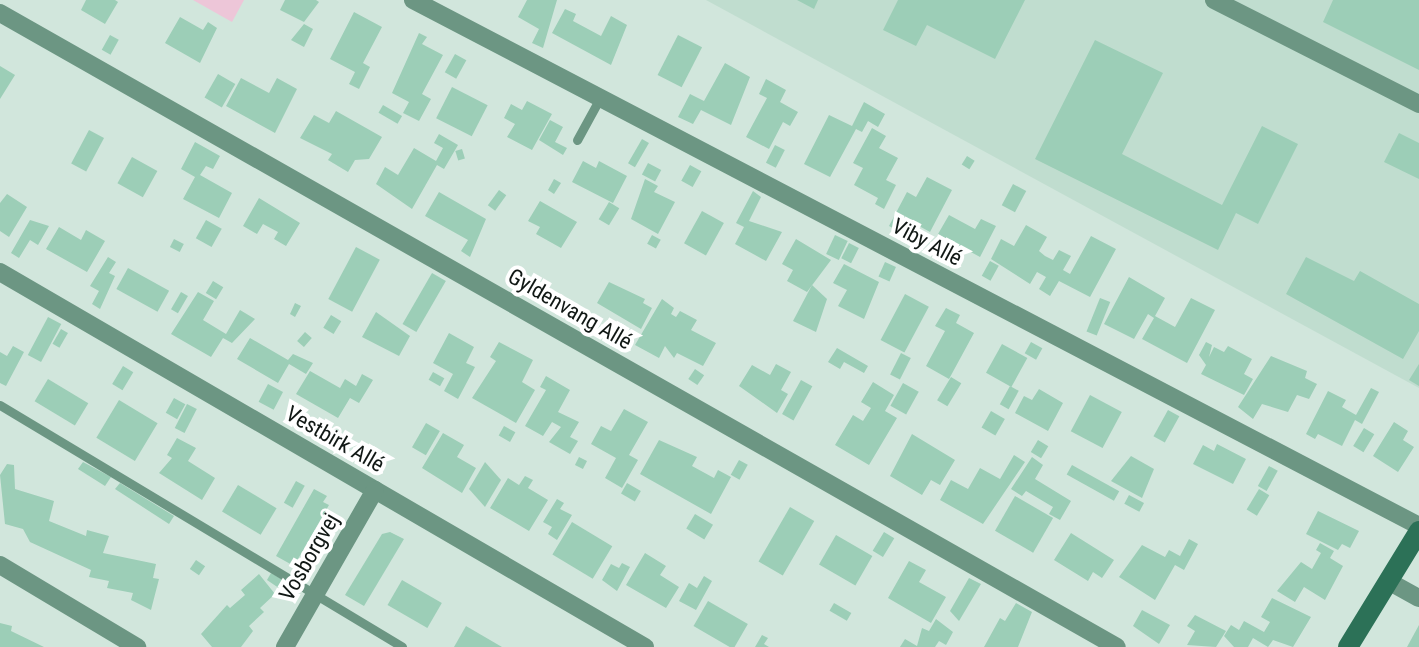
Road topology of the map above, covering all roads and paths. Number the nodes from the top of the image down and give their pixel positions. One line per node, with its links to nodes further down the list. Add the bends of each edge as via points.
1 (413, 0): 4 (street, Viby Allé)
2 (1214, 0): 5 (street)
3 (0, 13): 19 (street, Gyldenvang Allé)
4 (600, 98): 6 (lane); 10 (street, Viby Allé)
5 (1419, 104)
6 (577, 140)
7 (0, 272): 9 (street, Vestbirk Allé)
8 (0, 405): 13 (lane)
9 (375, 490): 13 (street, Vosborgvej); 18 (street, Vestbirk Allé)
10 (1419, 528): 12 (street)
11 (0, 565): 15 (street)
12 (1388, 581): 14 (street); 20 (street)
13 (315, 594): 16 (street, Vosborgvej); 17 (lane)
14 (1419, 598)
15 (137, 647)
16 (285, 647)
17 (402, 647)
18 (645, 647)
19 (1117, 647)
20 (1348, 647)

